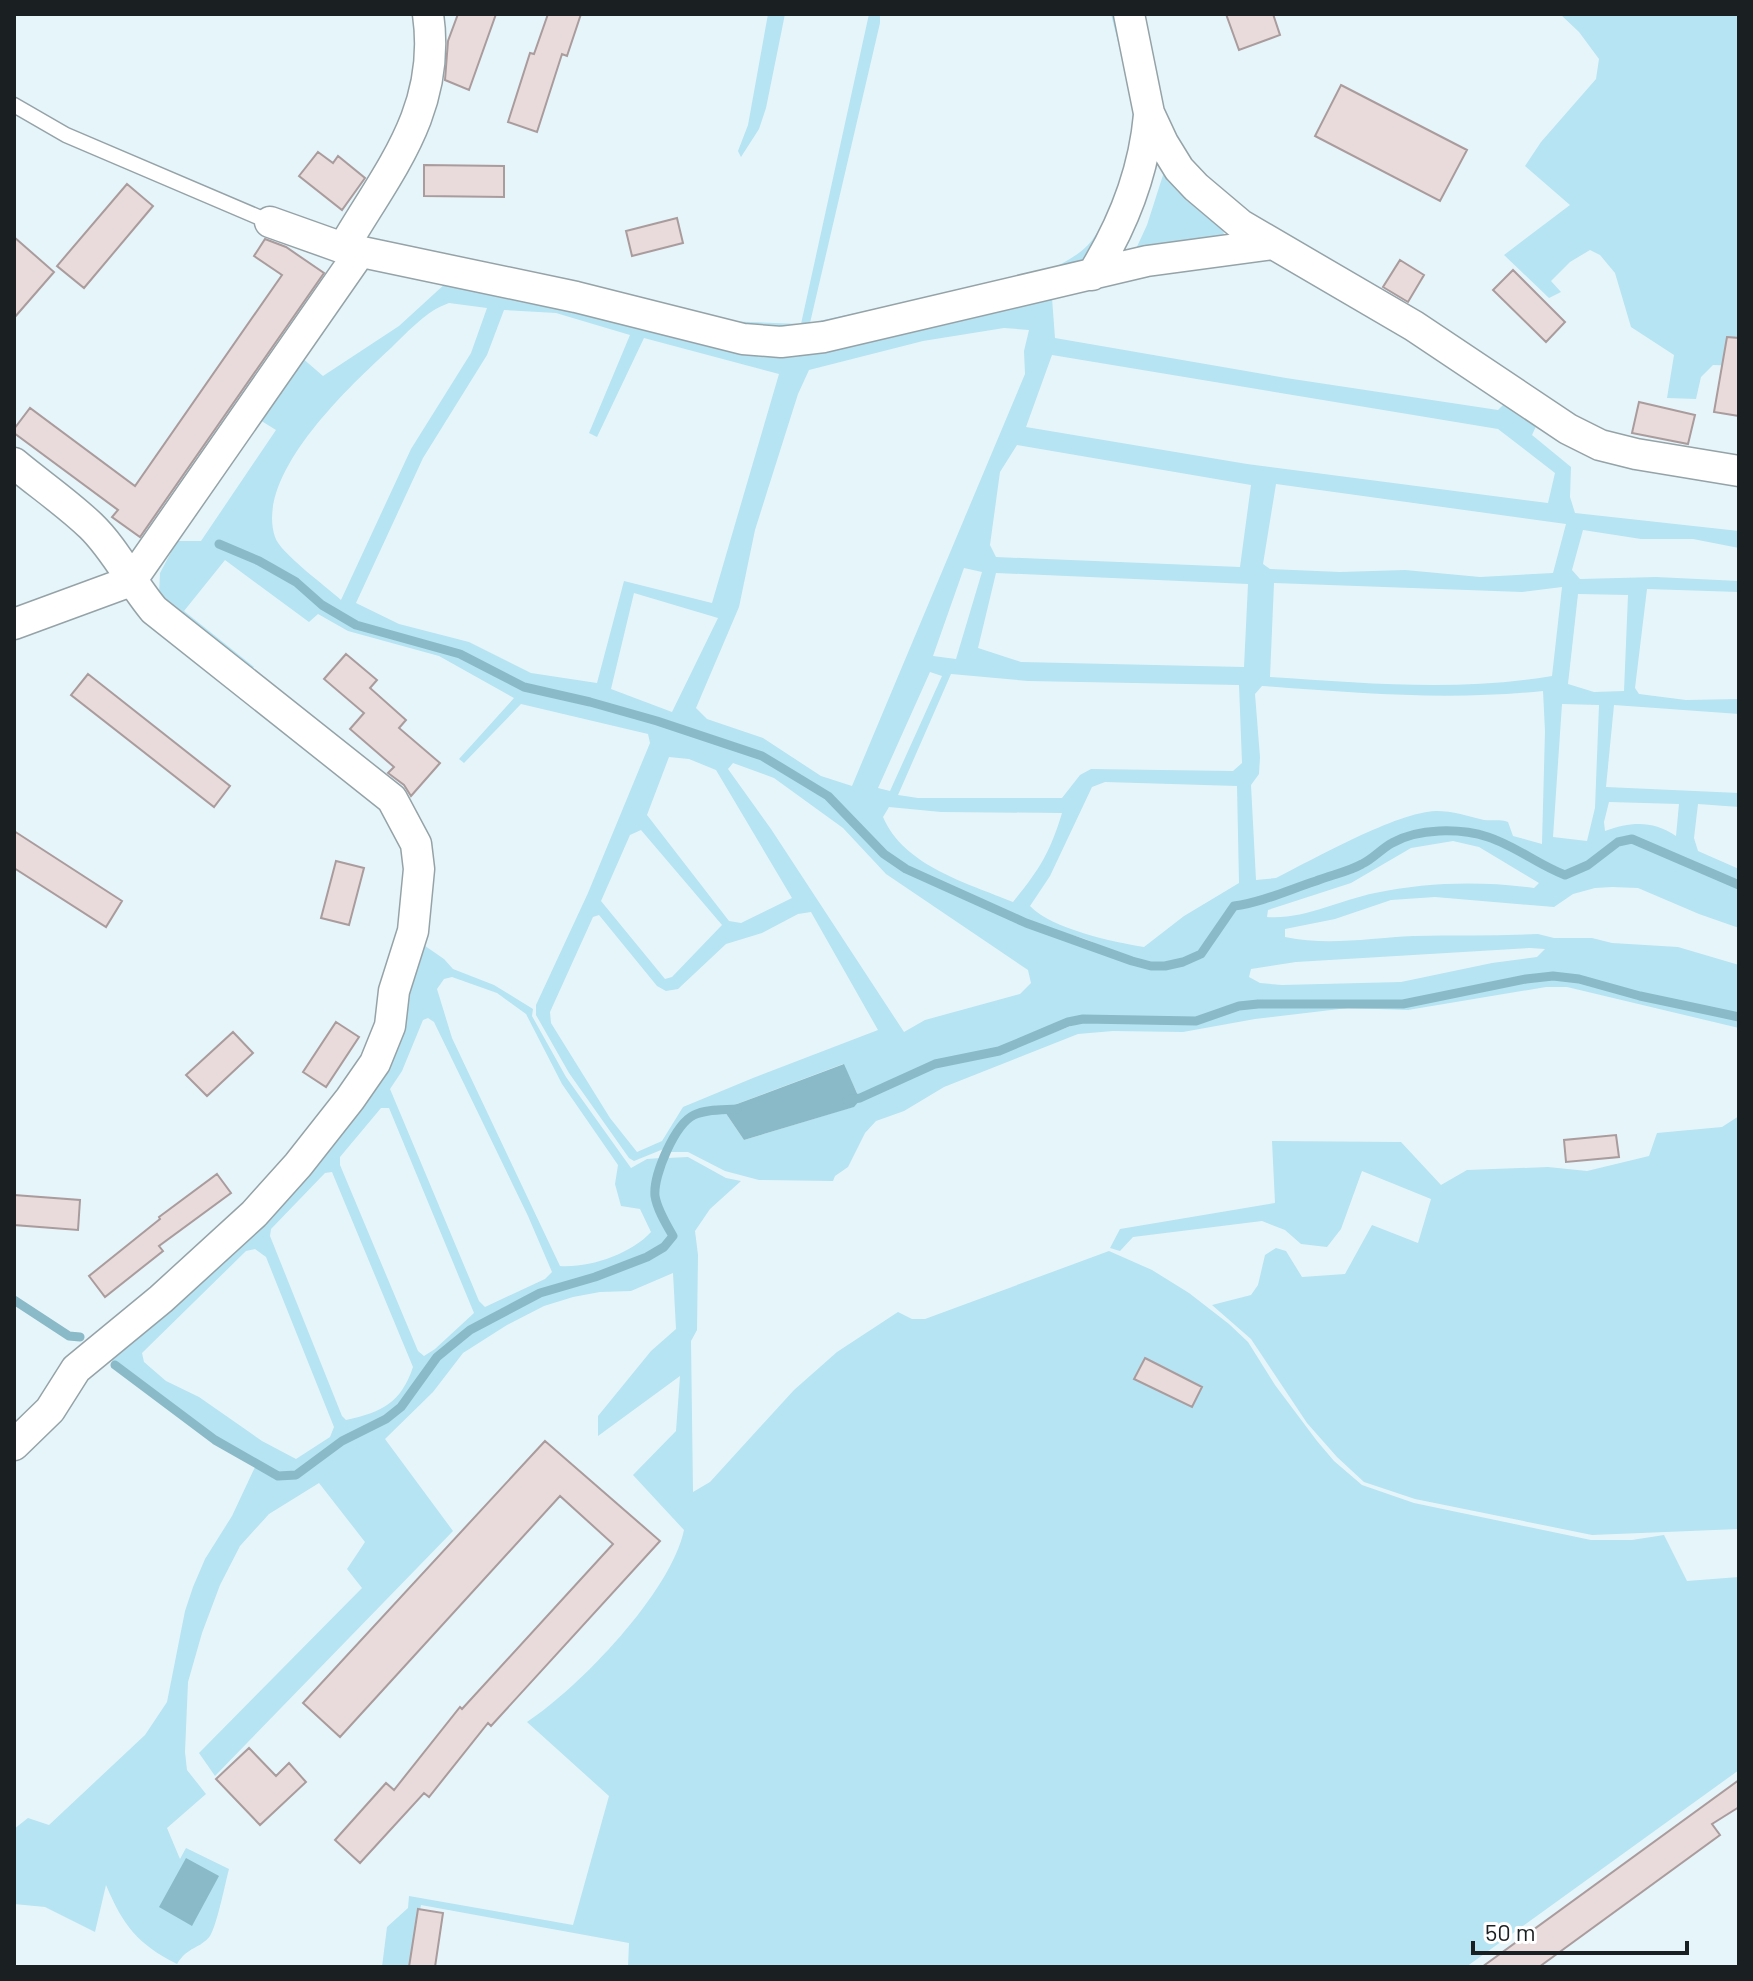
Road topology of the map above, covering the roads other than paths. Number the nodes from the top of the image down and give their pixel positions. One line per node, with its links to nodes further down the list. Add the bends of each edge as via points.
1 (428, 14): 7 (street, via 429,53 420,110)
2 (1129, 14): 4 (street)
3 (14, 105): 5 (lane, via 66,135)
4 (1149, 113): 6 (street, via 1187,178 1241,225); 8 (street, via 1136,181)
5 (270, 222): 7 (street)
6 (1273, 244): 8 (street, via 1147,261); 10 (street, via 1600,445)
7 (352, 250): 8 (street, via 743,339 781,342 824,337); 11 (street)
8 (1092, 275)
9 (14, 463): 11 (street, via 91,527)
10 (1739, 471)
11 (131, 581): 12 (street); 13 (street, via 154,610 392,799 416,844 417,906 390,1026 375,1063 350,1099 254,1214 76,1369 50,1410)
12 (14, 624)
13 (14, 1445)

